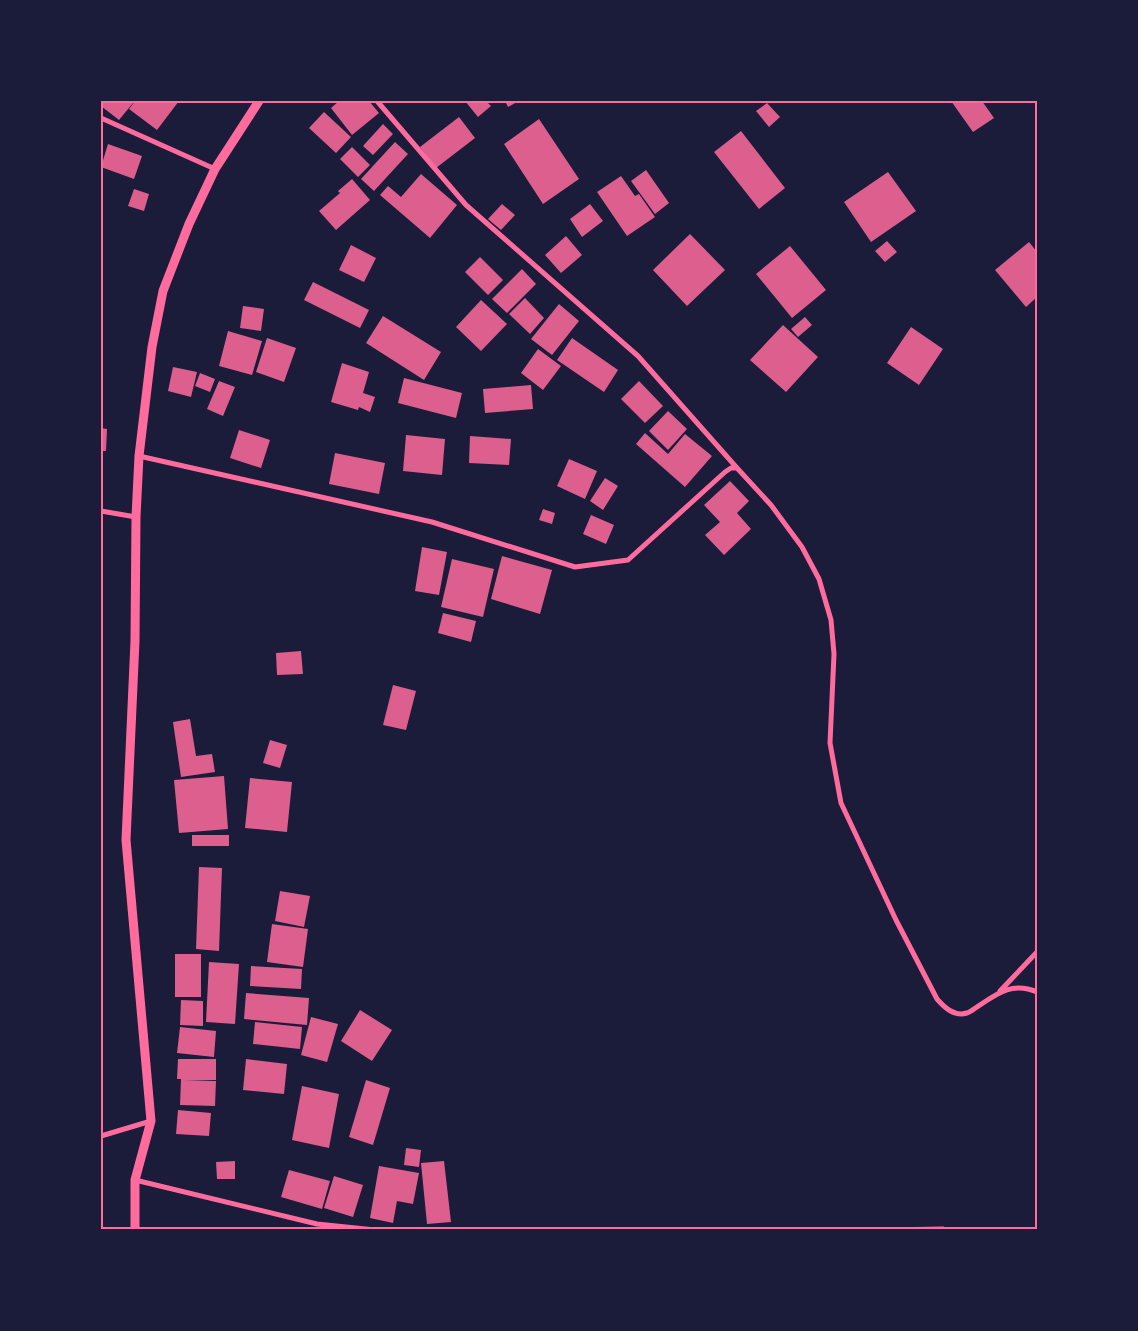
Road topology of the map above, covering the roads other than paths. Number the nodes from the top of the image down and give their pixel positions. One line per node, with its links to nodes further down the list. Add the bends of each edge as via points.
1 (259, 101): 4 (street)
2 (377, 101): 6 (street, via 466,205 638,356)
3 (101, 118): 4 (street)
4 (215, 169): 5 (street, via 189,224 164,291 152,347)
5 (139, 456): 6 (street, via 432,522 575,566 628,560 725,472); 8 (street)
6 (737, 468): 10 (street, via 772,505 802,547 819,579 832,628 830,743 841,803 896,920 937,999 946,1008 967,1013)
7 (101, 511): 8 (street)
8 (136, 517): 12 (street, via 135,641 126,840)
9 (1037, 952): 10 (street)
10 (1000, 992): 11 (street, via 1027,988)
11 (1037, 992)
12 (151, 1121): 13 (street); 14 (street)
13 (101, 1136)
14 (135, 1180): 16 (street); 17 (street, via 317,1224)
15 (944, 1229): 18 (street)
16 (136, 1230)
17 (375, 1230)
18 (887, 1230)

